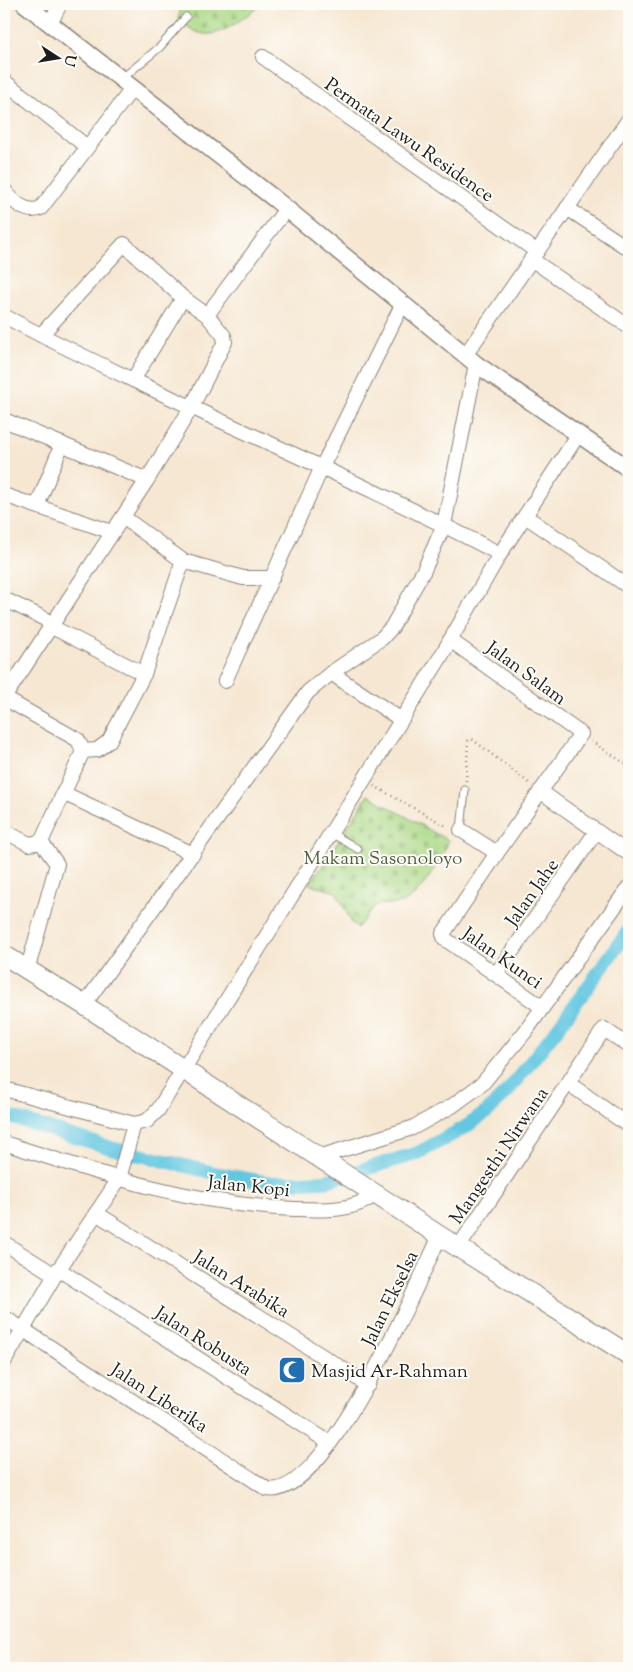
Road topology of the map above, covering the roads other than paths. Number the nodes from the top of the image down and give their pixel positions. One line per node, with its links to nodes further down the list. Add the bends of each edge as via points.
1 (25, 4): 4 (street)
2 (60, 4): 4 (street)
3 (186, 17): 7 (lane)
4 (50, 24): 7 (street)
5 (263, 57): 14 (street, Permata Lawu Residence)
6 (4, 81): 9 (street)
7 (126, 85): 9 (street); 12 (street)
8 (629, 119): 11 (street)
9 (87, 147): 10 (street, via 41,208 26,210)
10 (4, 190)
11 (567, 208): 13 (street); 14 (street)
12 (286, 209): 16 (street); 17 (street)
13 (629, 250)
14 (533, 255): 19 (street, Permata Lawu Residence); 21 (street)
15 (183, 298): 17 (street); 20 (street, via 124,244); 22 (street)
16 (403, 303): 21 (street); 27 (street)
17 (207, 315): 23 (street, via 225,342)
18 (4, 316): 20 (street)
19 (629, 327)
20 (40, 335): 22 (street)
21 (471, 359): 25 (street); 34 (street)
22 (133, 380): 23 (street)
23 (191, 408): 27 (street); 29 (street)
24 (4, 420): 26 (street)
25 (578, 435): 28 (street); 32 (street)
26 (62, 444): 29 (street); 31 (street)
27 (322, 468): 34 (street); 38 (street)
28 (629, 469)
29 (147, 480): 33 (street)
30 (4, 494): 31 (street)
31 (37, 506): 35 (street)
32 (526, 516): 36 (street); 39 (street)
33 (123, 517): 35 (street); 37 (street)
34 (444, 525): 36 (street); 43 (street, via 424,570 392,627 382,638)
35 (112, 532): 41 (street)
36 (500, 554): 42 (street)
37 (183, 561): 38 (street, via 243,578); 44 (street)
38 (272, 578): 45 (street)
39 (629, 587)
40 (4, 599): 41 (street, via 45,619)
41 (52, 627): 44 (street); 46 (street)
42 (450, 640): 47 (street); 50 (street, Jalan Salam, via 581,734)
43 (331, 673): 47 (street); 59 (street, via 297,706)
44 (144, 674): 48 (street, via 110,741 97,750)
45 (224, 681)
46 (4, 698): 48 (street, via 78,740)
47 (400, 720): 55 (street)
48 (83, 751): 51 (street)
49 (465, 790): 52 (lane)
50 (540, 791): 54 (street); 58 (street)
51 (63, 793): 56 (street); 59 (street)
52 (461, 830): 58 (street)
53 (4, 831): 56 (street, via 29,844)
54 (596, 832): 60 (street); 64 (street, Jalan Jahe)
55 (331, 833): 57 (lane); 68 (street)
56 (41, 842): 63 (street, via 57,864)
57 (358, 849)
58 (496, 853): 64 (street, Jalan Kunci, via 444,931 444,937)
59 (193, 854): 65 (street)
60 (629, 854)
61 (629, 887): 66 (street)
62 (4, 955): 63 (main road)
63 (27, 971): 65 (main road)
64 (496, 974): 66 (street, Jalan Kunci)
65 (84, 1005): 68 (main road)
66 (542, 1007): 74 (street, via 482,1084 452,1106 412,1128)
67 (629, 1046): 69 (street, Mangesthi Nirwana, via 604,1029)
68 (183, 1071): 72 (street, via 152,1117); 74 (main road)
69 (568, 1083): 71 (street, Mangesthi Nirwana); 80 (street, Mangesthi Nirwana)
70 (4, 1089): 72 (street)
71 (629, 1126)
72 (133, 1128): 75 (street)
73 (4, 1143): 75 (street, Jalan Kopi)
74 (324, 1160): 76 (main road)
75 (120, 1175): 76 (street, Jalan Kopi, via 185,1196 250,1207 319,1210 357,1204); 77 (street)
76 (374, 1193): 78 (main road)
77 (96, 1213): 81 (street); 86 (street, Jalan Arabika)
78 (440, 1236): 80 (main road); 86 (street, Jalan Ekselsa)
79 (4, 1243): 81 (street, Jalan Robusta)
80 (458, 1248): 84 (main road)
81 (56, 1272): 83 (street); 87 (street, Jalan Robusta)
82 (4, 1317): 83 (street, Jalan Liberika)
83 (24, 1329): 85 (street); 88 (street, Jalan Liberika, via 267,1489)
84 (629, 1355)
85 (4, 1362)
86 (368, 1385): 87 (street, Jalan Ekselsa)
87 (330, 1443): 88 (street, Jalan Ekselsa, via 307,1471)
88 (278, 1490)

